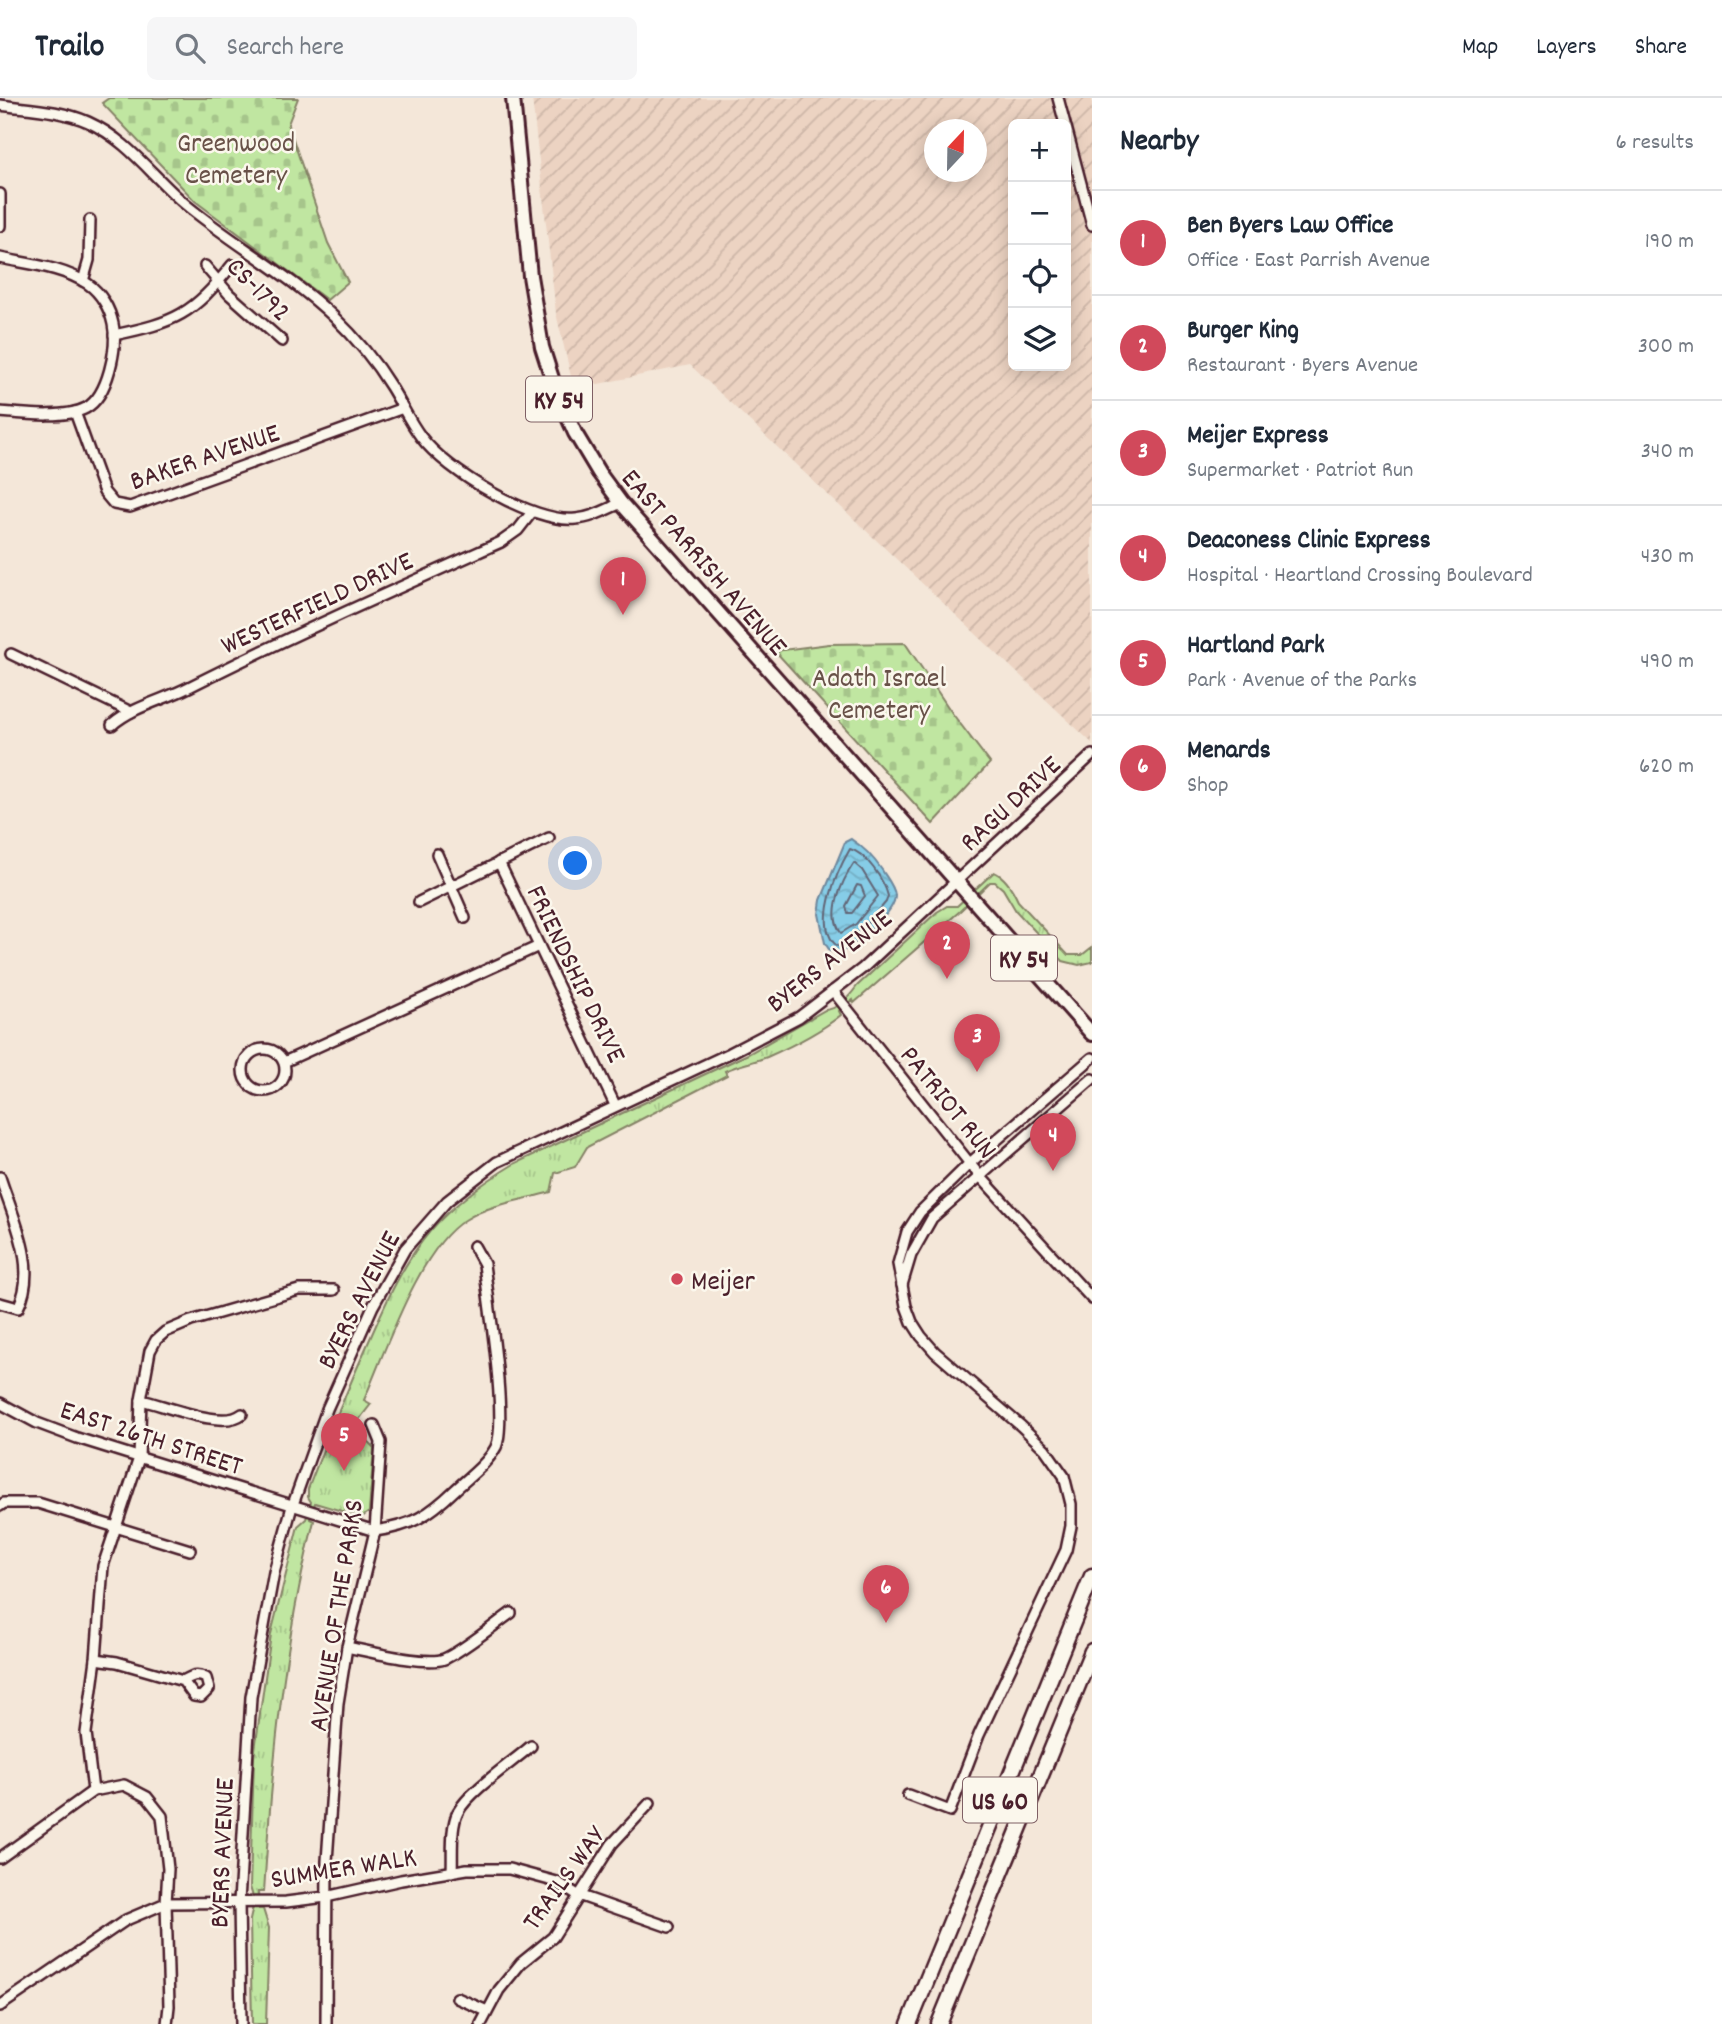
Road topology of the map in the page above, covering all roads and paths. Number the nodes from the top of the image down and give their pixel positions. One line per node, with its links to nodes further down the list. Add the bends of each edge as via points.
1 (513, 98): 20 (main road, EAST PARRISH AVENUE / KY 54, via 530,276 542,347 575,433)
2 (1058, 98): 4 (street)
3 (0, 105): 17 (street, via 70,116 113,136 184,203 333,316 368,355)
4 (1063, 119)
5 (1071, 148): 8 (street)
6 (0, 194): 9 (street)
7 (90, 220): 13 (street, via 89,260)
8 (1092, 225)
9 (0, 226)
10 (0, 258): 13 (street)
11 (232, 265): 14 (street)
12 (205, 266): 14 (street, CS-1792)
13 (83, 281): 15 (street, via 103,300)
14 (219, 282): 15 (street, via 176,318); 16 (street, CS-1792)
15 (114, 335): 19 (street, via 102,390 92,403)
16 (282, 341)
17 (403, 408): 19 (street, BAKER AVENUE, via 130,507 114,504 104,492); 21 (street, via 421,436 451,467)
18 (0, 412): 19 (street)
19 (75, 412)
20 (621, 503): 21 (street, via 577,519); 29 (main road, EAST PARRISH AVENUE / KY 54)
21 (532, 512): 23 (street, WESTERFIELD DRIVE, via 501,542)
22 (11, 654): 23 (street)
23 (131, 712): 24 (street, WESTERFIELD DRIVE)
24 (112, 724)
25 (1092, 755): 29 (street, RAGU DRIVE)
26 (549, 838): 28 (street)
27 (437, 854): 30 (street)
28 (499, 862): 30 (street); 33 (street, FRIENDSHIP DRIVE)
29 (957, 881): 34 (street, BYERS AVENUE); 35 (main road, EAST PARRISH AVENUE / KY 54)
30 (450, 886): 31 (street); 32 (street)
31 (419, 902)
32 (465, 918)
33 (539, 946): 37 (street); 39 (street, FRIENDSHIP DRIVE)
34 (833, 991): 39 (street, BYERS AVENUE, via 787,1023 730,1053); 40 (street, PATRIOT RUN)
35 (1092, 1034)
36 (1092, 1058): 40 (street)
37 (284, 1062): 37 (street, via 284,1076 270,1091 256,1090 243,1075 244,1061 254,1051 268,1049)
38 (1092, 1079): 41 (street)
39 (615, 1105): 53 (street, BYERS AVENUE, via 498,1162 447,1201 418,1231 373,1306 324,1418)
40 (970, 1163): 41 (street, PATRIOT RUN); 44 (street, via 930,1200 908,1233 898,1264)
41 (979, 1175): 44 (street, via 932,1218 911,1255); 46 (street, PATRIOT RUN)
42 (0, 1177): 47 (street, via 26,1265 26,1288 18,1308)
43 (474, 1245): 56 (street, via 484,1264 498,1387 496,1446 438,1506 402,1527)
44 (902, 1286): 67 (street, via 921,1336 1045,1449 1064,1476 1071,1504 1066,1550 979,1735 950,1811)
45 (334, 1290): 48 (street, via 299,1290 166,1332 150,1351)
46 (1092, 1299)
47 (0, 1303)
48 (141, 1400): 50 (street, via 219,1420); 52 (street)
49 (0, 1403): 52 (street, EAST 26TH STREET, via 37,1423)
50 (242, 1414)
51 (374, 1425): 56 (street, AVENUE OF THE PARKS, via 381,1442)
52 (139, 1458): 53 (street, EAST 26TH STREET); 55 (street)
53 (293, 1505): 56 (street, EAST 26TH STREET); 74 (street, BYERS AVENUE, via 274,1572 251,1697)
54 (0, 1506): 55 (street, via 38,1503)
55 (116, 1528): 57 (street); 62 (street, via 103,1566)
56 (375, 1531): 60 (street, AVENUE OF THE PARKS)
57 (190, 1550)
58 (1092, 1576): 84 (highway, US 60)
59 (511, 1613): 60 (street, via 443,1659 391,1657)
60 (347, 1647): 73 (street, AVENUE OF THE PARKS, via 338,1703)
61 (1092, 1651): 68 (highway, US 60)
62 (96, 1659): 64 (street); 66 (street, via 86,1733)
63 (1092, 1676): 68 (highway)
64 (183, 1681)
65 (531, 1746): 71 (street, via 458,1812)
66 (93, 1791): 70 (street); 75 (street, via 124,1785 147,1797 162,1816 168,1869)
67 (908, 1795)
68 (1032, 1796): 85 (highway, US 60)
69 (650, 1803): 72 (street, TRAILS WAY, via 612,1844)
70 (0, 1858)
71 (452, 1872): 72 (street, SUMMER WALK, via 509,1869 557,1882); 73 (street, SUMMER WALK)
72 (578, 1895): 76 (street, SUMMER WALK); 79 (street, TRAILS WAY, via 553,1937 521,1963)
73 (326, 1897): 74 (street, SUMMER WALK); 82 (street, AVENUE OF THE PARKS)
74 (239, 1902): 75 (street, SUMMER WALK); 81 (street, BYERS AVENUE)
75 (166, 1903): 78 (street, SUMMER WALK, via 126,1920); 80 (street)
76 (669, 1927)
77 (457, 1997): 79 (street)
78 (0, 2006)
79 (487, 2011): 83 (street, TRAILS WAY)
80 (167, 2024)
81 (241, 2024)
82 (326, 2024)
83 (481, 2024)
84 (909, 2024)
85 (939, 2024)

